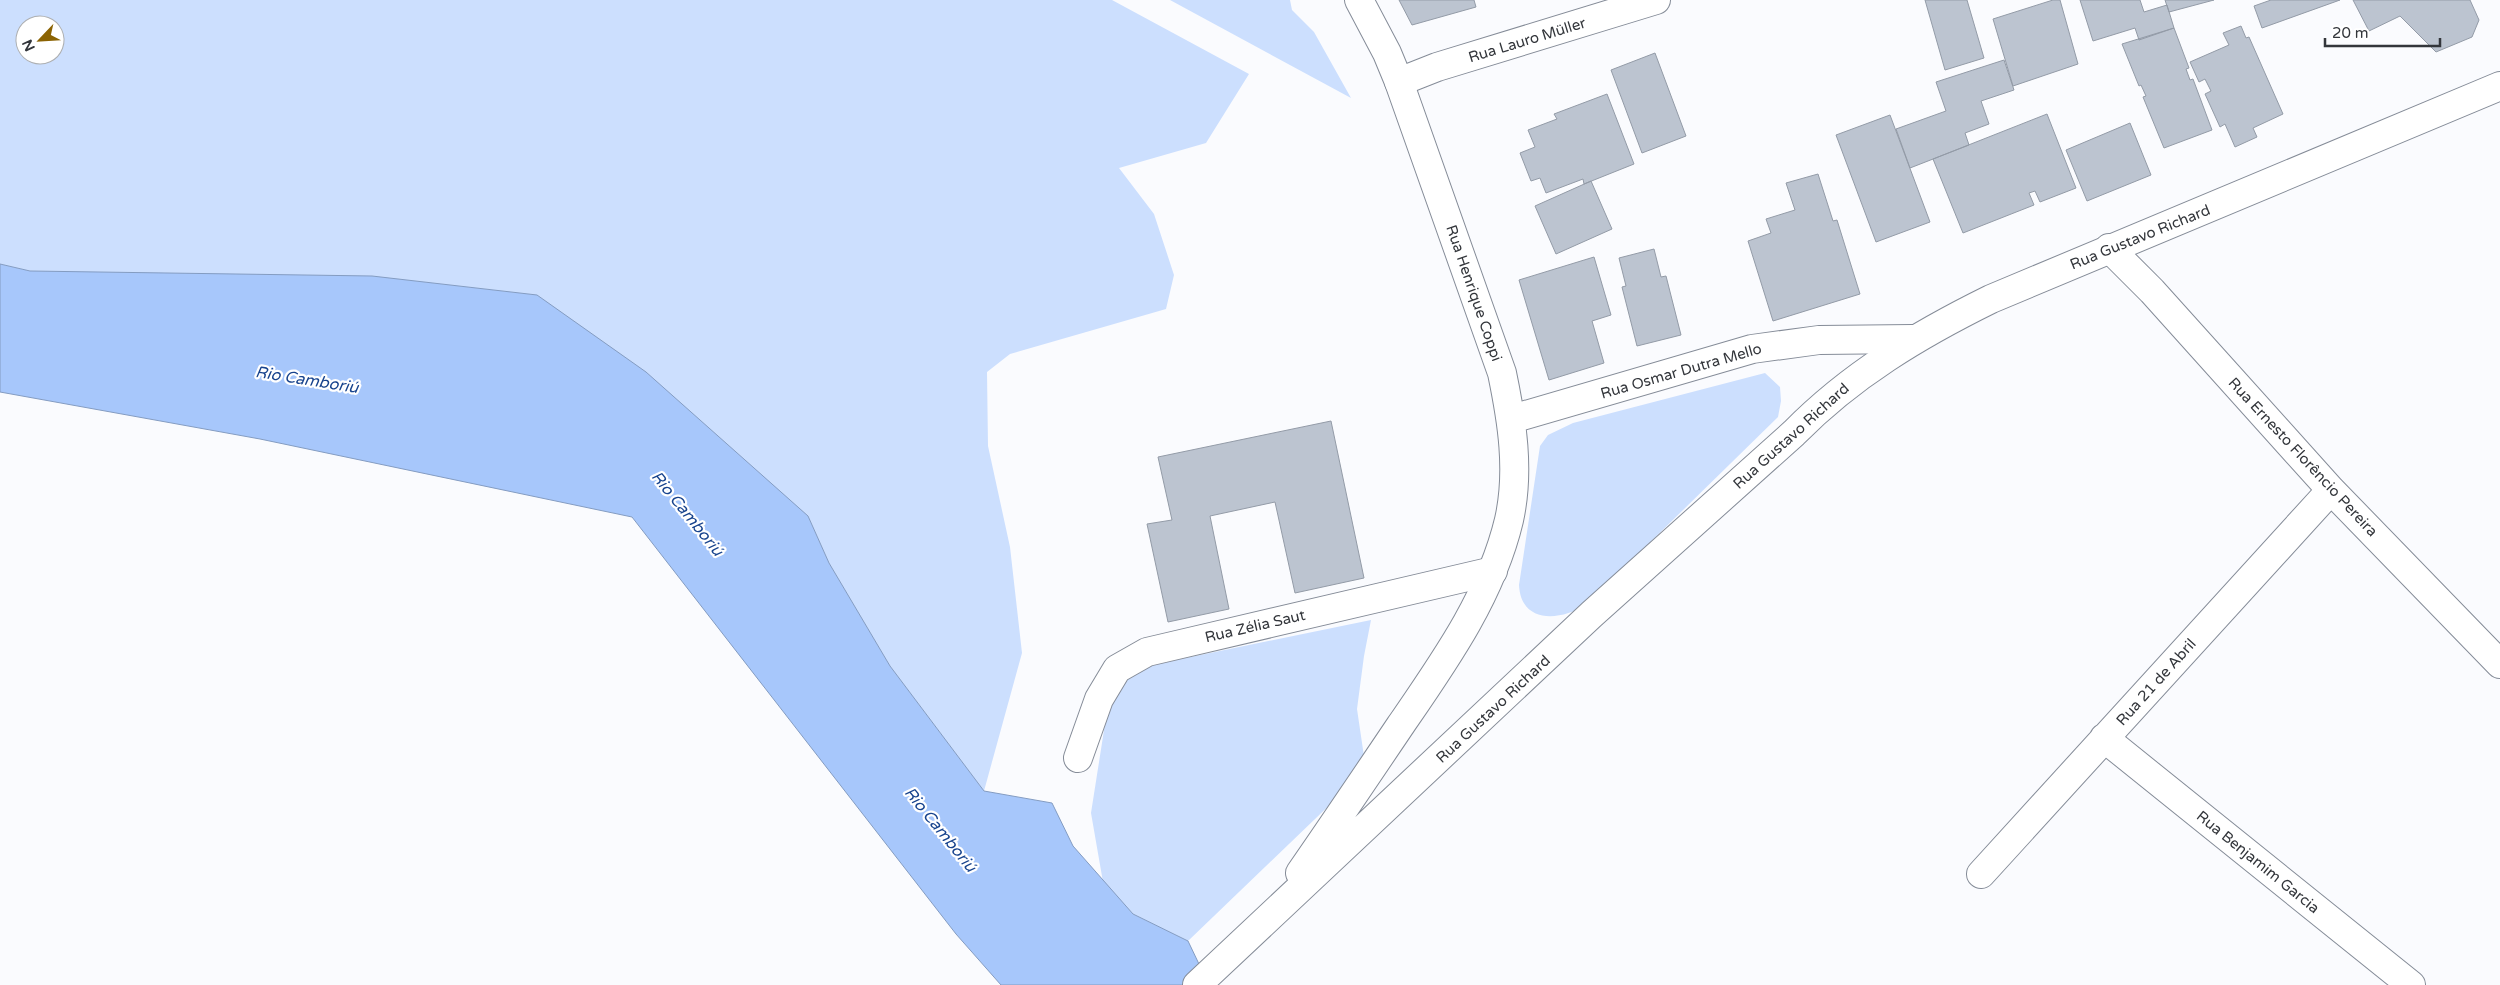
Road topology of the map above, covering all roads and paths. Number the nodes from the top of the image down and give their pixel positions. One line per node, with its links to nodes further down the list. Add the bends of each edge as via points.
1 (1359, 0): 3 (street, Rua Henrique Coppi)
2 (1656, 0): 3 (street, Rua Lauro Müller, via 1437,67)
3 (1399, 82): 7 (street, Rua Henrique Coppi, via 1502,373)
4 (2500, 86): 5 (street, Rua Gustavo Richard)
5 (2109, 248): 6 (street, Rua Gustavo Richard, via 1991,298); 8 (street, Rua Ernesto Florêncio Pereira, via 2152,291)
6 (1913, 339): 7 (street, Rua Osmar Dutra Mello, via 1818,340 1752,349); 15 (street, Rua Gustavo Richard, via 1824,403 1592,614)
7 (1512, 419): 9 (street, Rua Henrique Coppi, via 1515,467 1509,519)
8 (2331, 490): 11 (street, Rua Ernesto Florêncio Pereira); 12 (street, Rua 21 de Abril)
9 (1493, 571): 10 (street, Rua Henrique Coppi); 13 (street, Rua Zélia Saut, via 1147,652 1117,669 1099,698)
10 (1482, 596): 15 (street, Rua Gustavo Richard, via 1429,684)
11 (2500, 664)
12 (2104, 738): 14 (street, Rua 21 de Abril); 17 (street, Rua Benjamim Garcia)
13 (1078, 758)
14 (1981, 874)
15 (1273, 914): 16 (street, Rua Gustavo Richard)
16 (1197, 985)
17 (2412, 985)

